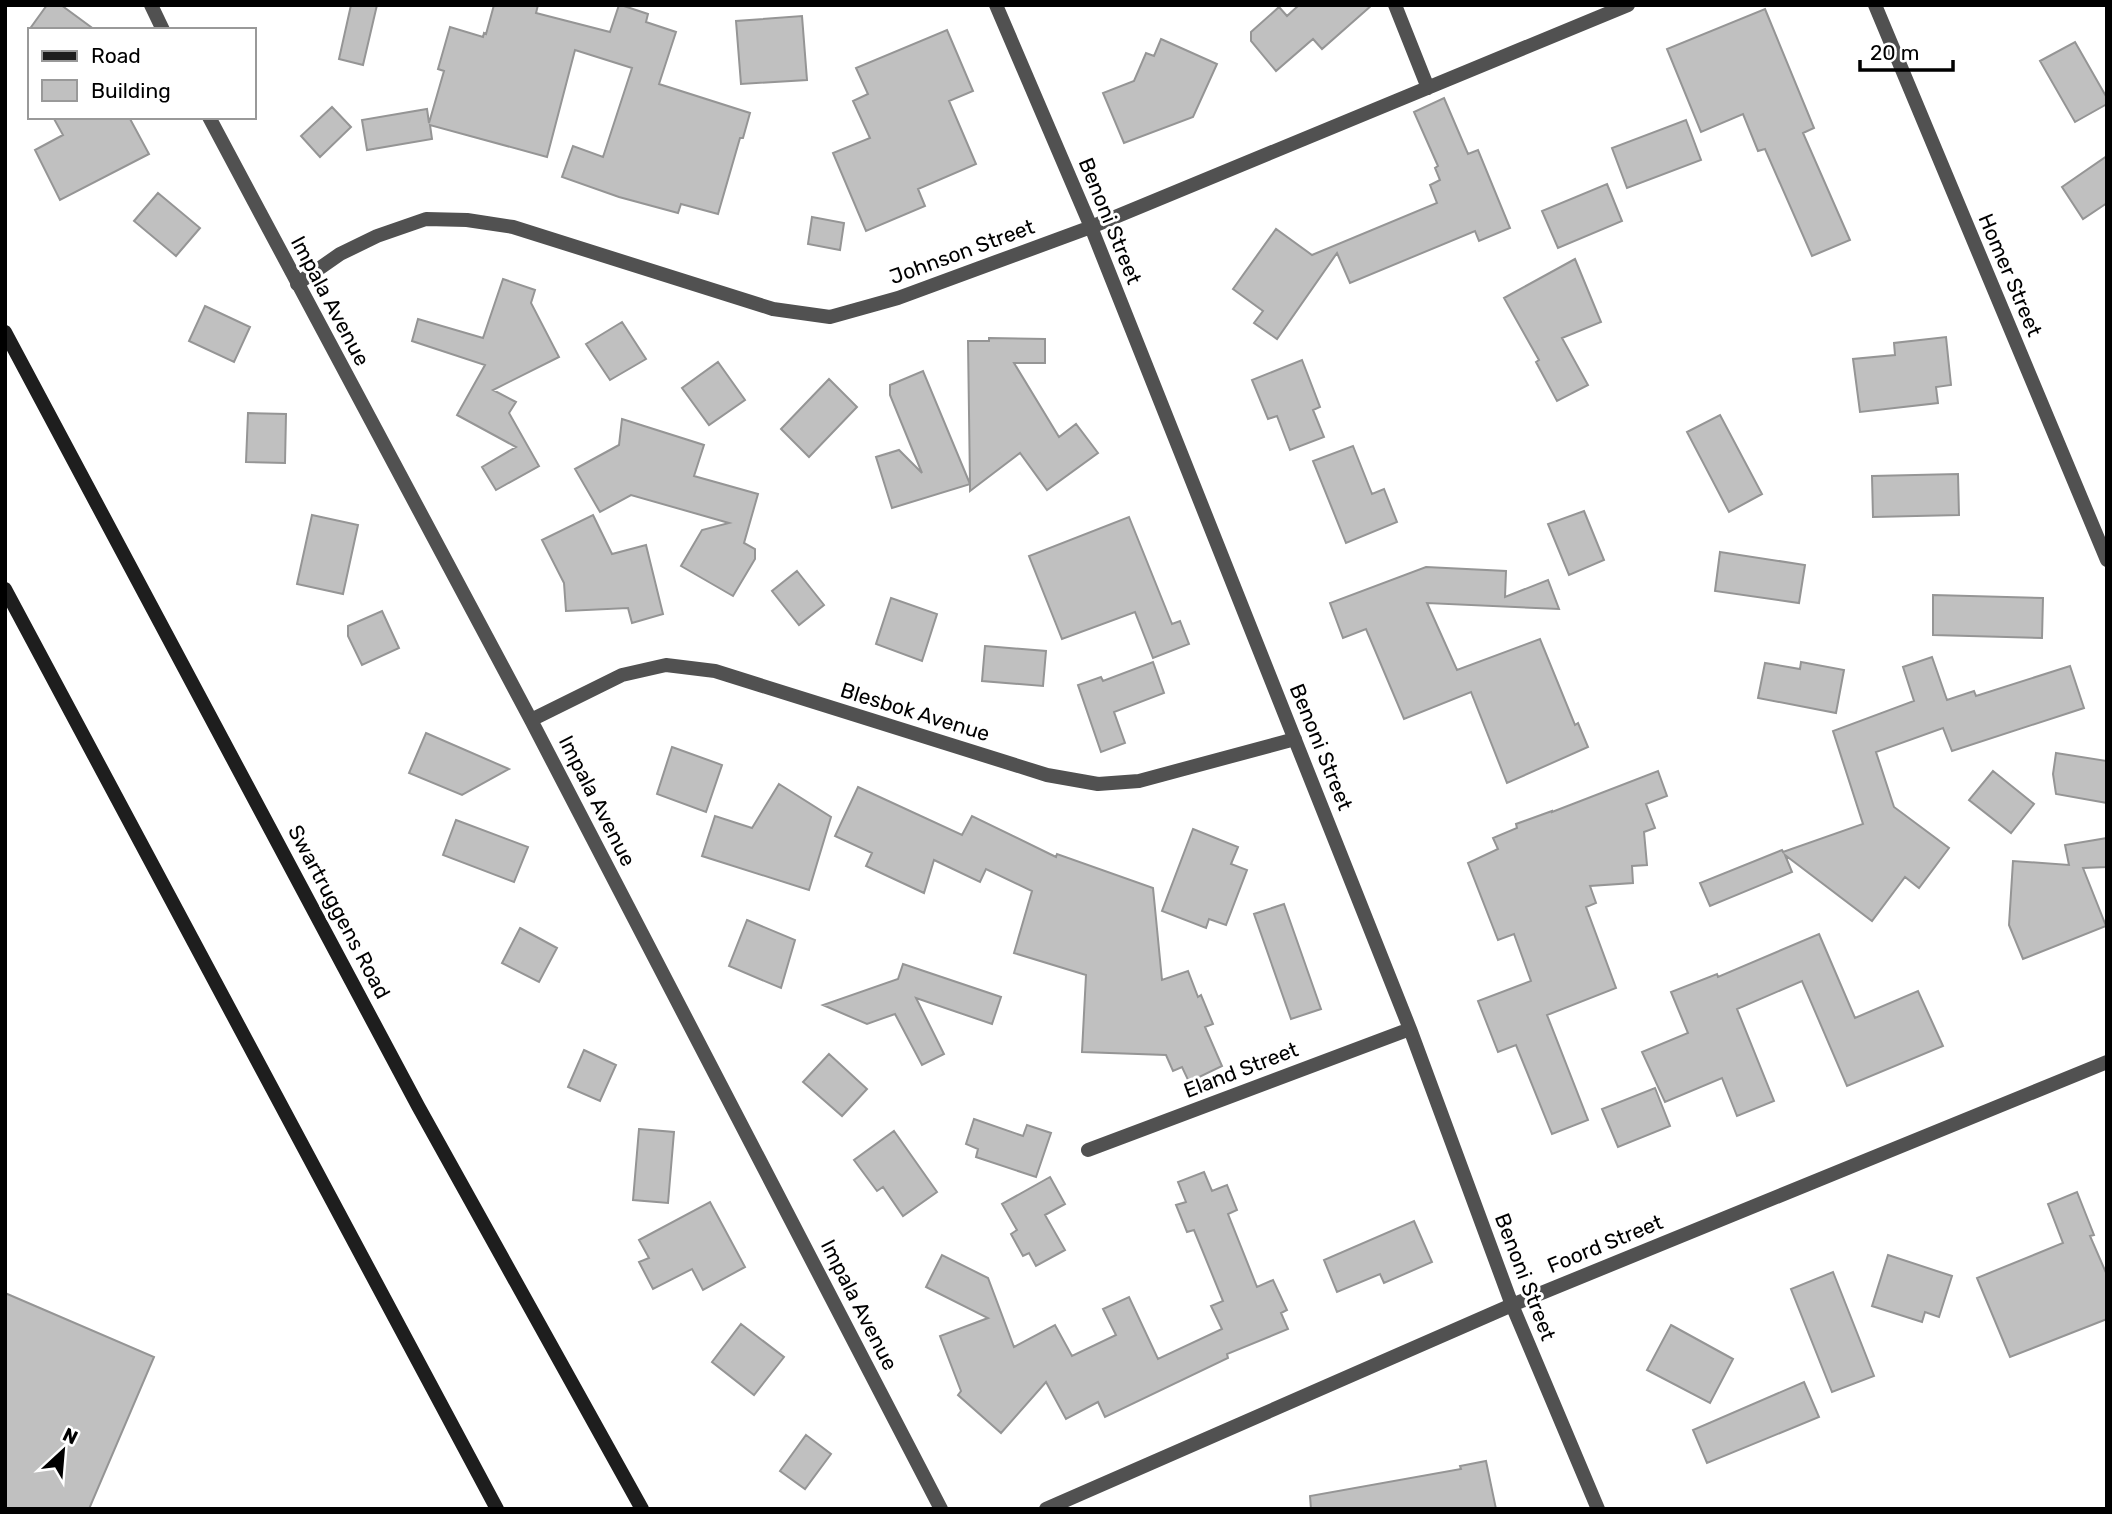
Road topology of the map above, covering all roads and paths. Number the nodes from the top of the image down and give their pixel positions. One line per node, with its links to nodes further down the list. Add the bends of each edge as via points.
1 (151, 5): 6 (street)
2 (996, 5): 9 (street, Benoni Street)
3 (1395, 5): 7 (street)
4 (1628, 5): 7 (street, Johnson Street)
5 (1875, 5): 12 (street, Homer Street)
6 (162, 28)
7 (1428, 88): 9 (street, Johnson Street)
8 (210, 119): 10 (street, Impala Avenue)
9 (1091, 227): 10 (street, Johnson Street, via 898,298 830,317 773,309 513,227 467,220 426,219 377,236 340,254); 15 (street, Benoni Street)
10 (297, 284): 14 (street, Impala Avenue)
11 (5, 332): 21 (main road, Swartruggens Road, via 418,1106)
12 (2107, 560)
13 (5, 589): 20 (main road)
14 (531, 720): 15 (street, Blesbok Avenue, via 622,675 666,665 715,671 1034,771 1098,785 1139,781); 22 (street, Impala Avenue)
15 (1296, 739): 16 (street, Benoni Street)
16 (1410, 1029): 18 (street, Eland Street); 19 (street, Benoni Street)
17 (2107, 1062): 19 (street, Foord Street)
18 (1088, 1150)
19 (1512, 1305): 23 (street, Foord Street); 24 (street, Benoni Street)
20 (497, 1509)
21 (642, 1509)
22 (941, 1509)
23 (1046, 1509)
24 (1598, 1509)

